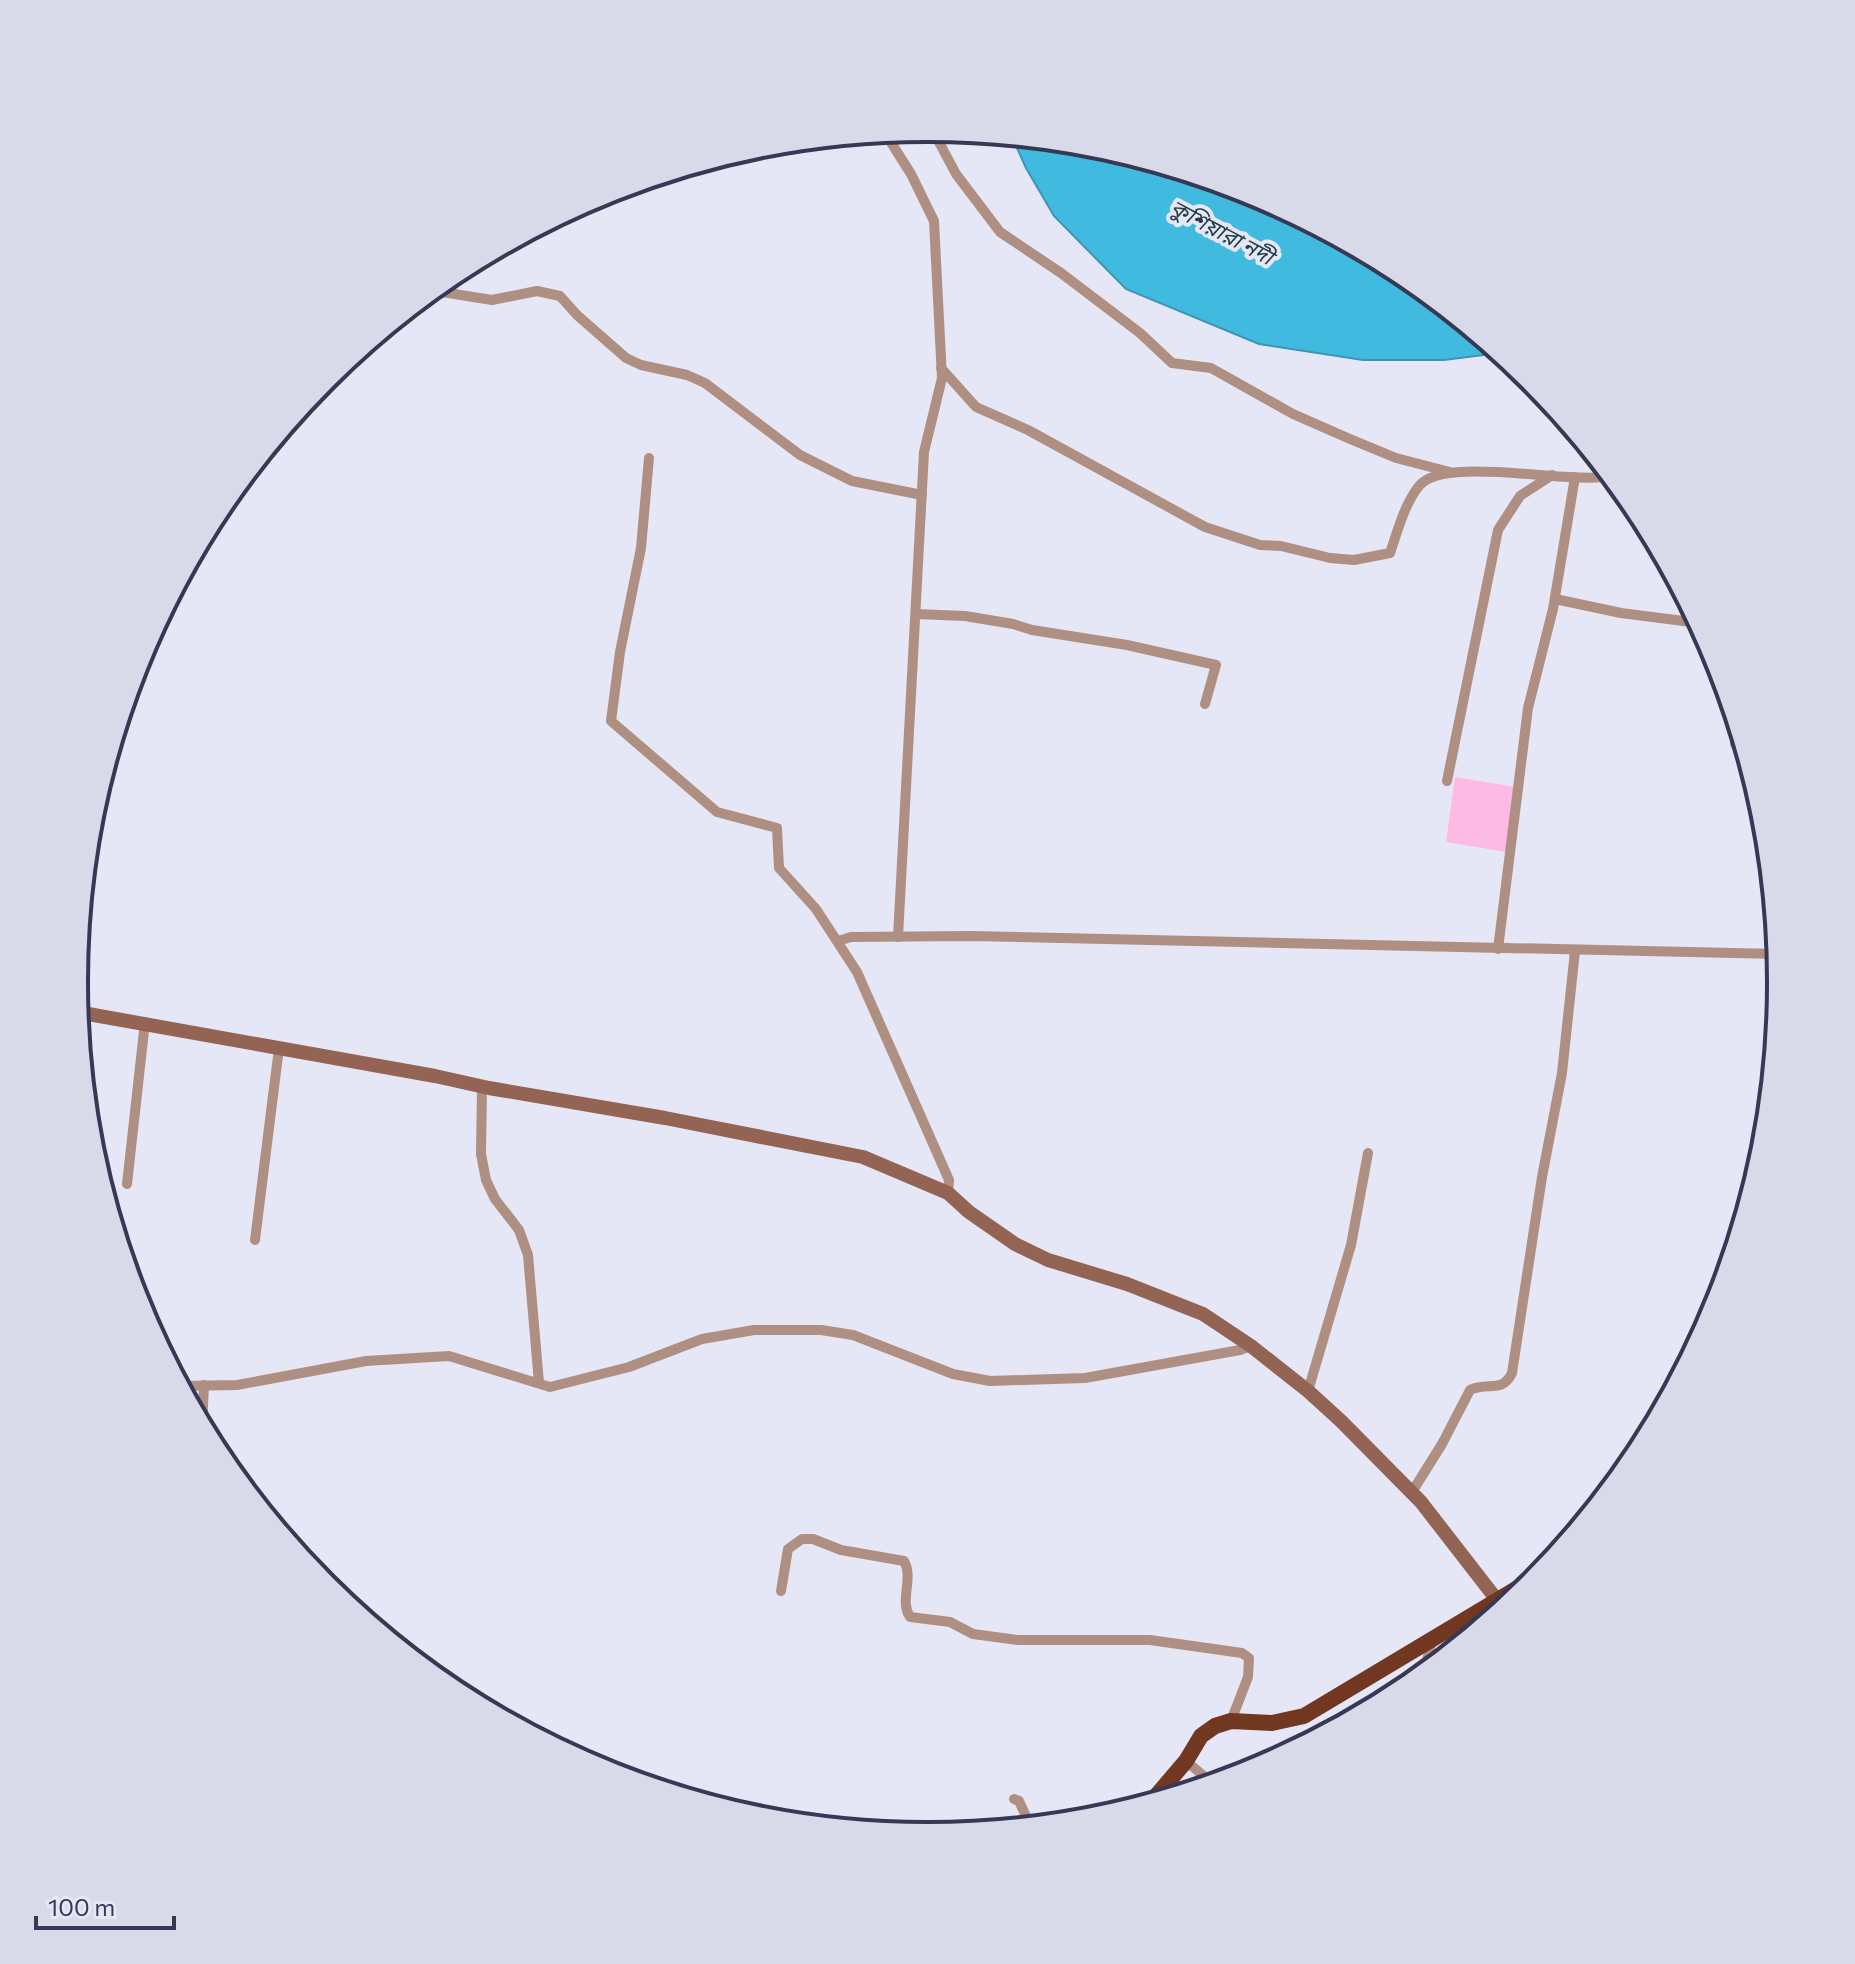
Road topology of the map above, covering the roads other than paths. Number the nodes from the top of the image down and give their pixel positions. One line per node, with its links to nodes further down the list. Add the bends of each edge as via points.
1 (939, 142): 6 (street, via 1000,232 1140,333 1172,363 1211,368 1350,439)
2 (892, 143): 4 (street, via 934,221)
3 (448, 293): 10 (street, via 492,300 537,291 560,296 626,358 705,383 800,455 852,481)
4 (941, 368): 6 (street, via 976,407 1205,527 1260,545 1354,560 1390,553 1421,482); 10 (street, via 924,452)
5 (649, 458): 17 (street, via 641,548 611,721 717,812 777,828 779,868)
6 (1450, 472): 7 (street)
7 (1552, 475): 8 (street); 15 (street, via 1520,496 1498,530)
8 (1575, 477): 9 (street); 11 (street)
9 (1599, 478)
10 (922, 495): 12 (street)
11 (1555, 599): 13 (street); 18 (street, via 1528,708)
12 (916, 614): 14 (street, via 1013,624 1216,665); 16 (street)
13 (1685, 621)
14 (1205, 704)
15 (1447, 781)
16 (898, 937): 17 (street); 18 (street)
17 (838, 941): 27 (street, via 857,972 949,1180)
18 (1498, 949): 19 (street)
19 (1575, 951): 20 (street); 35 (street, via 1562,1073 1512,1373 1499,1387 1470,1390)
20 (1766, 954)
21 (89, 1014): 22 (main road)
22 (145, 1022): 23 (main road); 26 (street)
23 (279, 1048): 24 (main road); 28 (street)
24 (482, 1087): 27 (main road, via 863,1157); 30 (street, via 486,1180 519,1230 528,1255)
25 (1368, 1153): 33 (street, via 1351,1245)
26 (127, 1184)
27 (948, 1193): 29 (main road, via 1015,1244 1181,1304)
28 (255, 1240)
29 (1251, 1346): 30 (street, via 1085,1378 990,1381 953,1374 853,1335 754,1330 702,1339 629,1367 550,1387); 33 (main road)
30 (539, 1383): 31 (street, via 449,1356 366,1361 237,1385)
31 (204, 1385): 32 (street); 34 (street)
32 (192, 1386)
33 (1308, 1391): 35 (main road)
34 (203, 1407)
35 (1412, 1492): 37 (main road)
36 (781, 1591): 41 (street, via 788,1549 802,1539 813,1539 841,1550 904,1561 910,1617 950,1622 973,1634 1018,1640 1150,1640 1242,1653 1249,1658 1248,1677)
37 (1496, 1599)
38 (1491, 1603): 39 (highway)
39 (1432, 1639): 40 (street); 41 (highway, via 1304,1716 1272,1723)
40 (1428, 1656)
41 (1231, 1721): 42 (highway, via 1201,1736)
42 (1186, 1761): 43 (street); 44 (highway)
43 (1203, 1775)
44 (1164, 1787)
45 (1014, 1799): 46 (street)
46 (1026, 1815)

